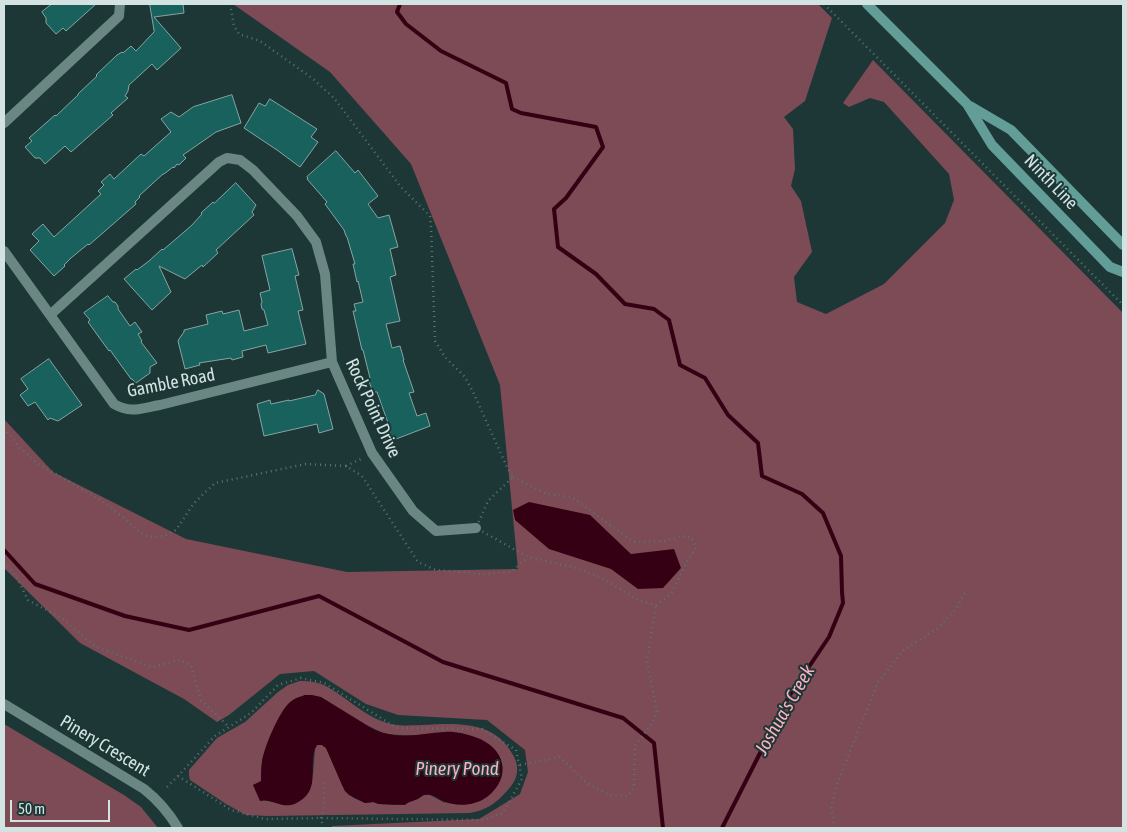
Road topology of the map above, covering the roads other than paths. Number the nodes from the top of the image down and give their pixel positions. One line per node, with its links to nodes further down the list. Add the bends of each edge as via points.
1 (120, 4): 4 (street, via 118,16)
2 (867, 4): 3 (main road, Ninth Line)
3 (966, 104): 5 (main road, Ninth Line, via 1011,130); 7 (main road, Ninth Line, via 992,145 1110,267)
4 (4, 122)
5 (1123, 245)
6 (4, 250): 8 (street, Gamble Road)
7 (1123, 272)
8 (50, 315): 9 (street, Gamble Road, via 114,404 124,410 160,405); 9 (street, Rock Point Drive, via 220,162 227,158 240,160 297,216 316,242 325,274)
9 (332, 362): 10 (street, Rock Point Drive, via 372,453 413,511 436,531)
10 (476, 528)
11 (4, 704): 12 (street, Pinery Crescent, via 144,789)
12 (178, 828)

